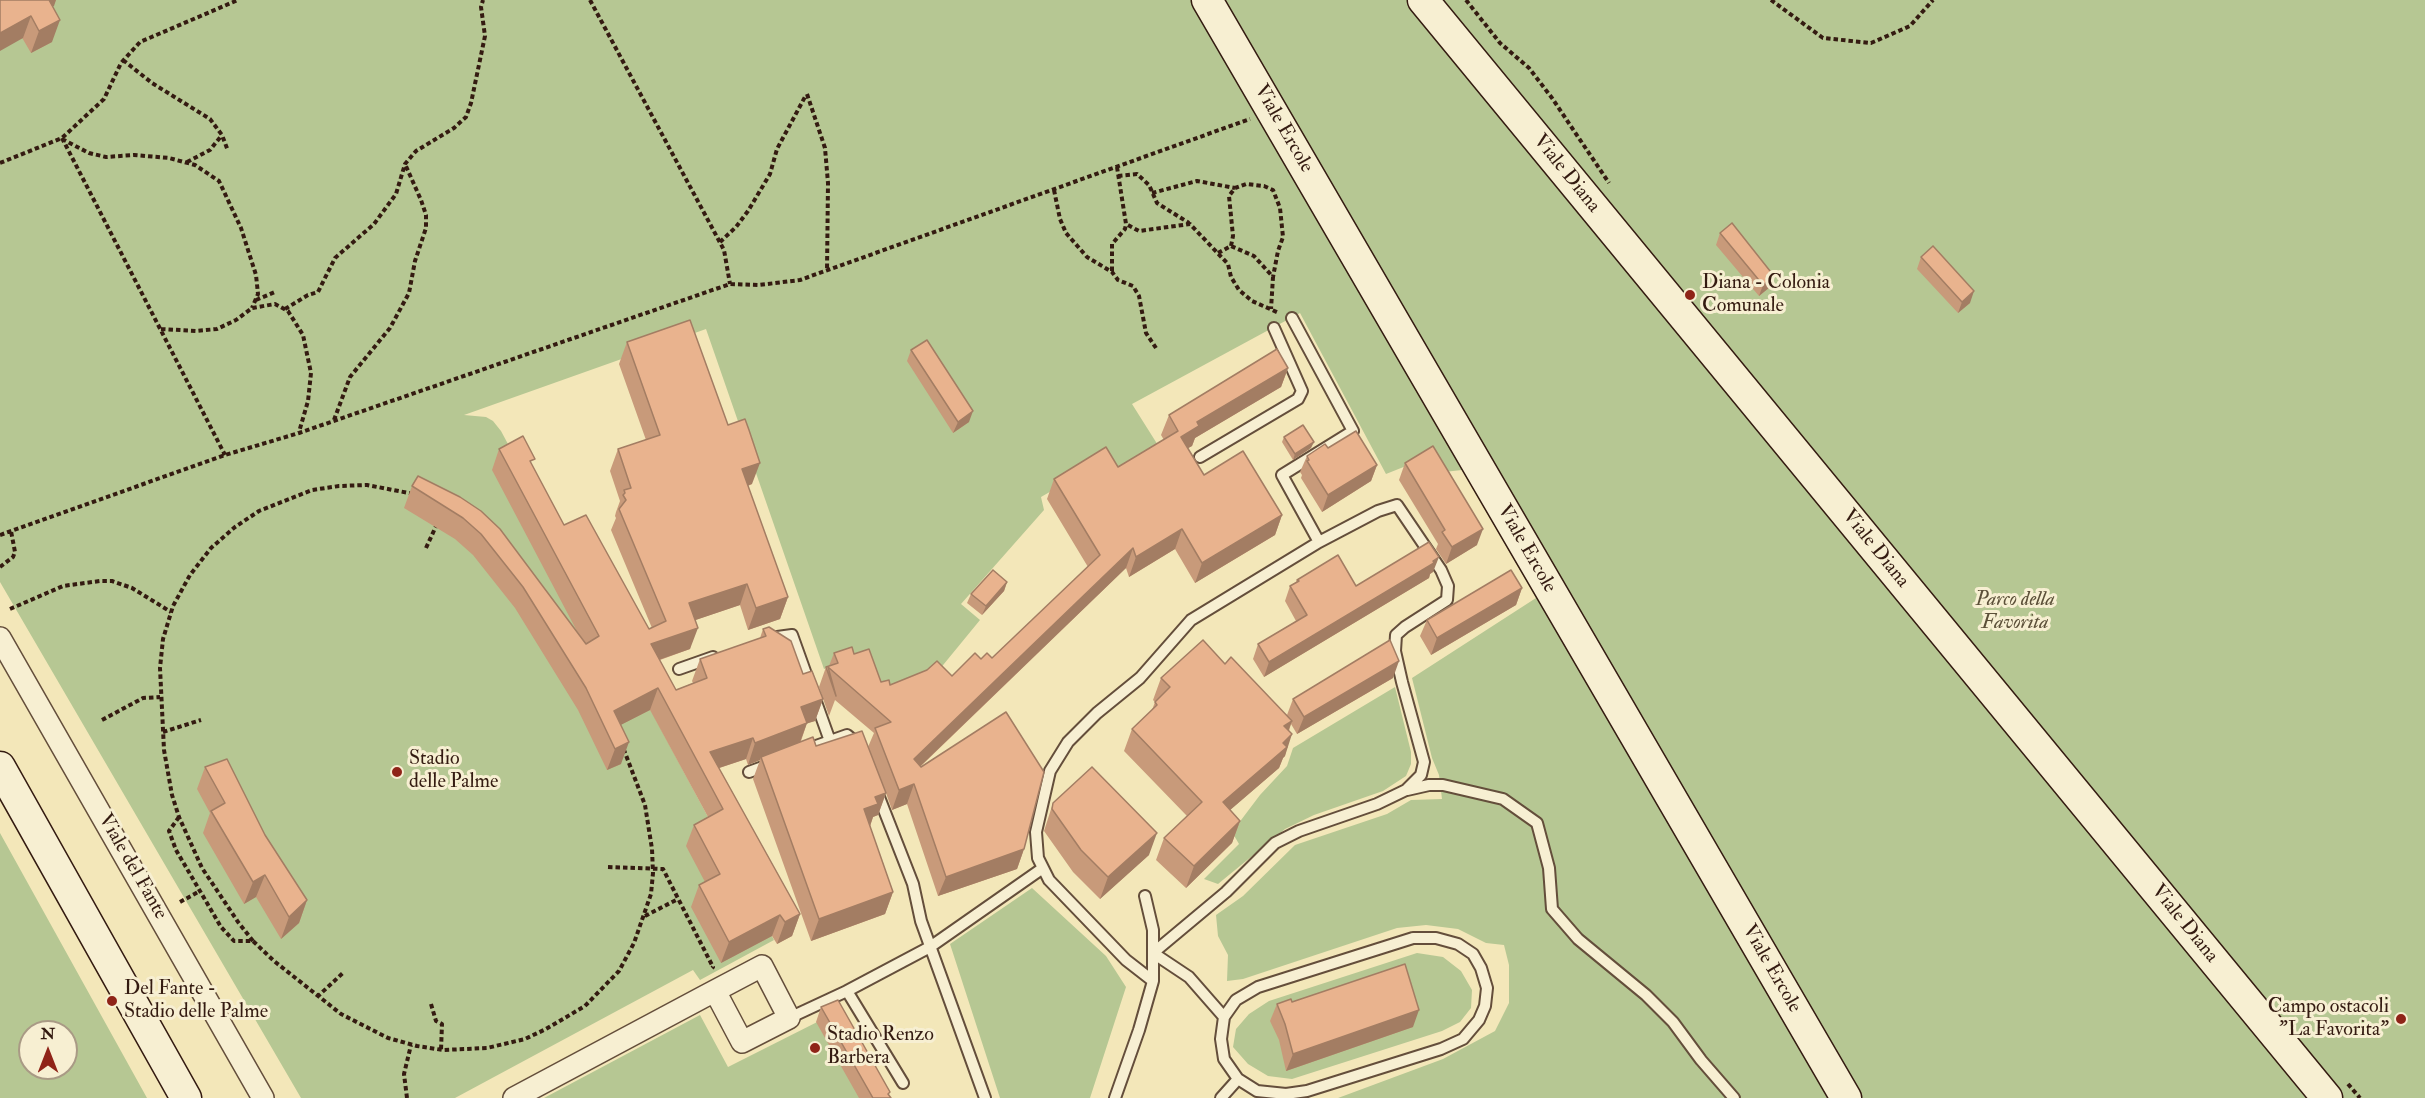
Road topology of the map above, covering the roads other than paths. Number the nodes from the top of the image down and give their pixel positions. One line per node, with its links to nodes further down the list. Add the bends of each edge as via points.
1 (1207, 0): 37 (street, Viale Ercole)
2 (1423, 0): 38 (street, Viale Diana)
3 (1292, 318): 6 (lane, via 1353,430 1282,475)
4 (1274, 328): 5 (lane, via 1302,392 1298,399)
5 (1200, 457)
6 (1319, 542): 18 (lane, via 1396,505 1448,586 1447,600 1396,635 1395,651 1424,762 1421,776); 19 (lane, via 1191,620 1140,678 1097,712 1068,742 1050,771 1036,832)
7 (0, 638): 31 (street, Viale del Fante)
8 (761, 641): 11 (lane, via 792,635)
9 (720, 655): 10 (lane)
10 (679, 669)
11 (830, 741): 12 (lane); 13 (lane, via 847,735 856,740)
12 (810, 749)
13 (861, 752)
14 (779, 761): 16 (lane)
15 (0, 766): 30 (street)
16 (749, 772)
17 (874, 785): 21 (lane, via 913,884)
18 (1406, 790): 22 (lane, via 1275,843 1226,892); 36 (lane, via 1443,785 1503,799 1537,823 1549,868 1552,909 1557,916 1673,1022)
19 (1043, 868): 21 (lane); 23 (lane, via 1049,880 1126,960)
20 (1145, 896): 22 (lane, via 1153,930)
21 (930, 947): 25 (lane); 33 (lane)
22 (1153, 953): 23 (lane); 26 (lane, via 1189,977)
23 (1153, 981): 34 (lane)
24 (715, 991): 27 (street, via 742,1042); 27 (street, via 762,966); 32 (street)
25 (847, 991): 27 (lane); 29 (lane)
26 (1224, 1017): 28 (lane, via 1224,1059); 28 (lane, via 1236,1000 1258,987 1413,938 1436,938 1458,944 1473,954 1488,988 1479,1020 1463,1039 1441,1049 1307,1091 1257,1091)
27 (789, 1018)
28 (1238, 1079): 35 (lane)
29 (903, 1083)
30 (186, 1098)
31 (263, 1098)
32 (514, 1098)
33 (985, 1098)
34 (1115, 1098)
35 (1221, 1098)
36 (1734, 1098)
37 (1846, 1098)
38 (2327, 1098)

